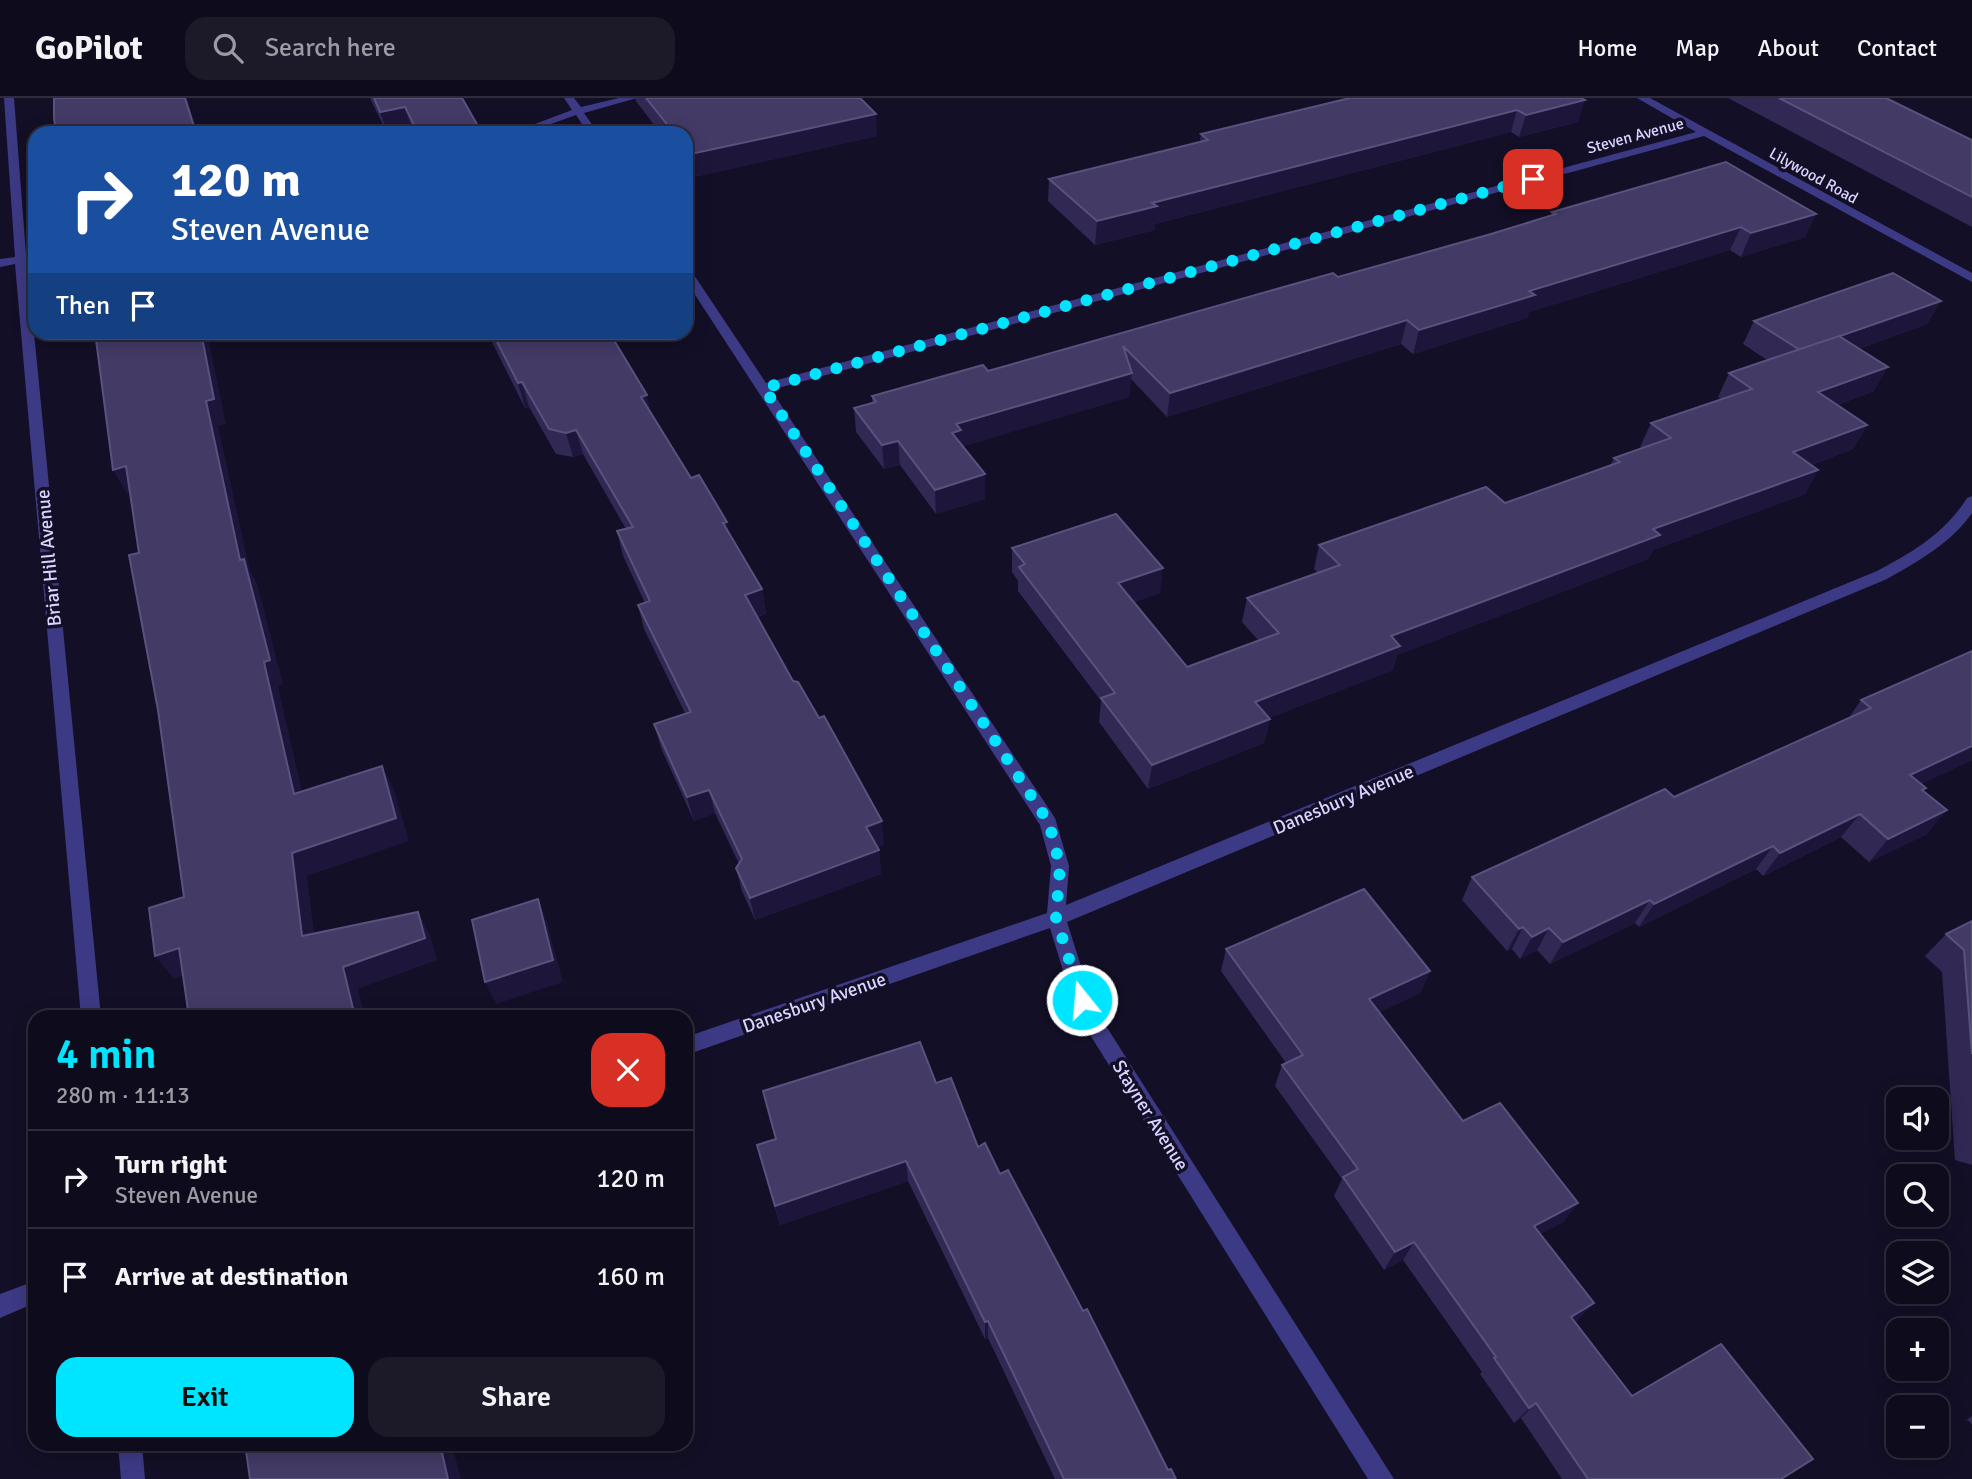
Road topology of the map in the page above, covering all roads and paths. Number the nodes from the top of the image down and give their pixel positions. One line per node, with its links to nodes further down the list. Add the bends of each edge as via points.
1 (9, 98): 9 (street, Briar Hill Avenue)
2 (569, 98): 5 (street)
3 (632, 98): 5 (street)
4 (1642, 98): 8 (street, Lilywood Road)
5 (578, 111): 6 (street); 7 (street)
6 (536, 126)
7 (588, 126)
8 (1704, 133): 11 (street, Lilywood Road); 14 (street, Steven Avenue)
9 (28, 257): 10 (street)
10 (0, 263)
11 (1972, 278)
12 (693, 282): 14 (street, Stayner Avenue)
13 (35, 340): 17 (street, Briar Hill Avenue)
14 (764, 388): 16 (street, Stayner Avenue, via 1049,823 1060,866)
15 (1972, 501): 16 (street, Danesbury Avenue, via 1926,550 1882,575)
16 (1056, 918): 18 (street, Danesbury Avenue); 23 (street, Stayner Avenue, via 1082,1000 1099,1032)
17 (90, 1010)
18 (693, 1044)
19 (28, 1295): 20 (street)
20 (0, 1306)
21 (131, 1451): 22 (street)
22 (133, 1479)
23 (1382, 1479)

